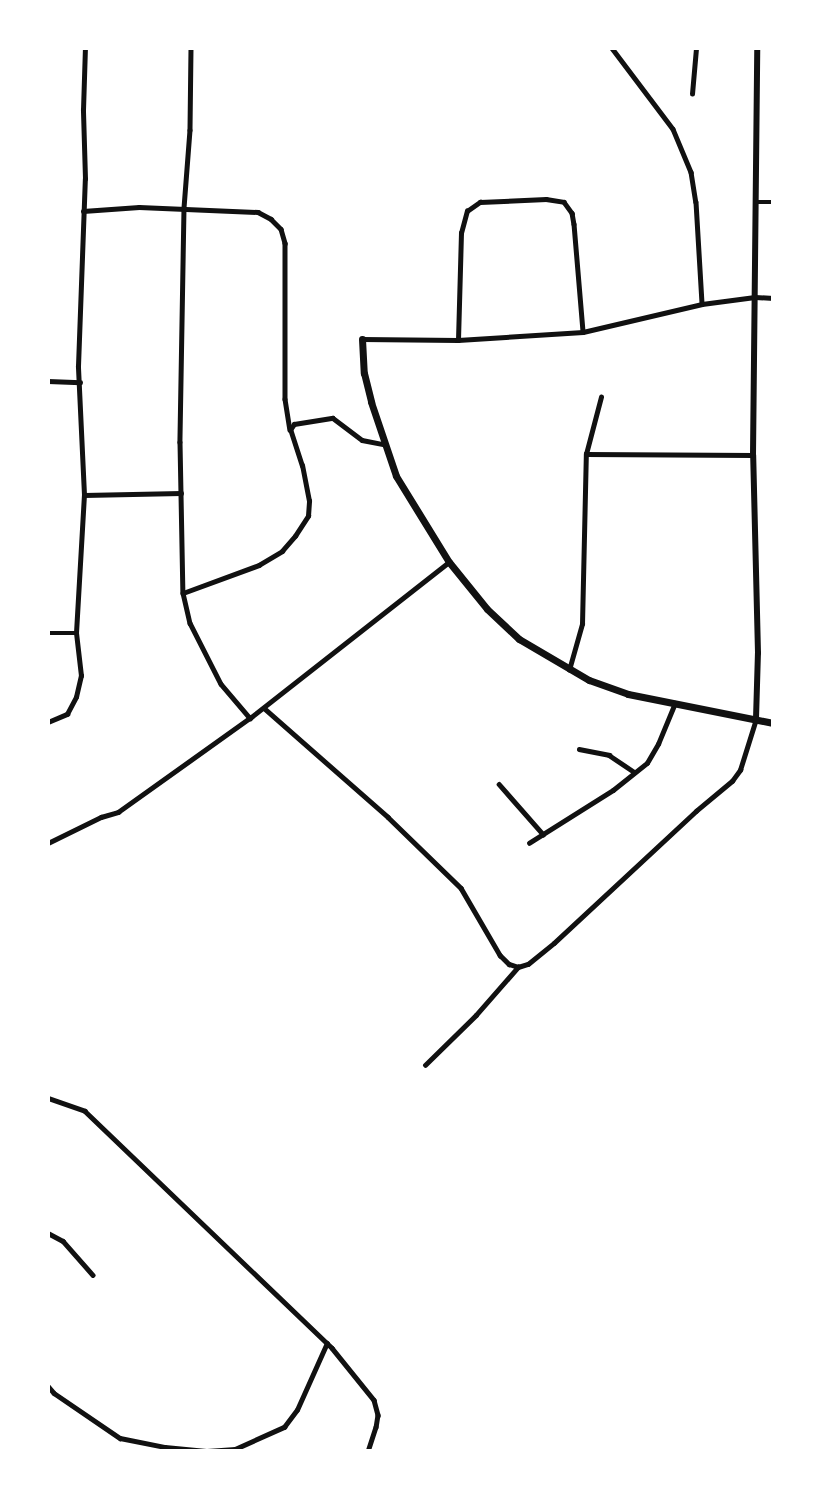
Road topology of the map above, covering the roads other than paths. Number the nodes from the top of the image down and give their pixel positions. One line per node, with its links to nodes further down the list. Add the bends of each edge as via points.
1 (85, 48): 10 (street)
2 (191, 48): 9 (street)
3 (612, 48): 13 (street, via 674,129 691,172)
4 (696, 48): 6 (street)
5 (757, 48): 7 (street)
6 (693, 94)
7 (757, 202): 8 (street); 11 (street)
8 (773, 202)
9 (184, 208): 10 (street); 20 (street, via 258,212 281,229 285,243 285,399); 24 (street)
10 (83, 211): 18 (street)
11 (755, 297): 12 (street); 13 (street); 23 (street)
12 (773, 298)
13 (702, 304): 14 (street)
14 (583, 332): 16 (street); 16 (street, via 574,224 564,202 480,202 467,211 461,233)
15 (362, 339): 16 (street); 21 (main road, via 364,373)
16 (458, 340)
17 (48, 381): 18 (street)
18 (80, 381): 25 (street)
19 (601, 397): 22 (street)
20 (290, 430): 21 (street, via 294,424 333,418 362,440); 27 (street, via 309,501 308,516 295,537 282,551 259,565)
21 (383, 444): 26 (main road, via 414,508)
22 (586, 454): 23 (street); 30 (street, via 582,624)
23 (753, 455): 34 (street)
24 (181, 493): 25 (street); 27 (street)
25 (84, 495): 29 (street)
26 (449, 562): 30 (main road, via 487,609 519,639); 32 (street)
27 (183, 593): 33 (street, via 190,623 216,675)
28 (48, 633): 29 (street)
29 (76, 633): 35 (street, via 81,676 76,697 68,714)
30 (569, 670): 31 (main road, via 628,694)
31 (675, 703): 34 (main road); 38 (street, via 647,763)
32 (264, 708): 33 (street); 43 (street, via 388,817 461,888 500,956)
33 (250, 718): 41 (street, via 118,812)
34 (756, 719): 36 (main road); 43 (street, via 740,770 732,782 554,943 528,964)
35 (48, 722)
36 (773, 723)
37 (579, 749): 38 (street, via 609,755)
38 (634, 772): 40 (street, via 613,790)
39 (499, 784): 40 (street)
40 (543, 834): 42 (street)
41 (48, 843)
42 (529, 843)
43 (518, 967): 44 (street, via 476,1016)
44 (425, 1065)
45 (48, 1098): 48 (street, via 85,1111)
46 (48, 1233): 47 (street, via 63,1241)
47 (93, 1275)
48 (327, 1343): 50 (street, via 297,1410 284,1426 235,1449); 51 (street, via 374,1400 378,1414)
49 (48, 1386): 50 (street, via 120,1438)
50 (206, 1451)
51 (368, 1451)

